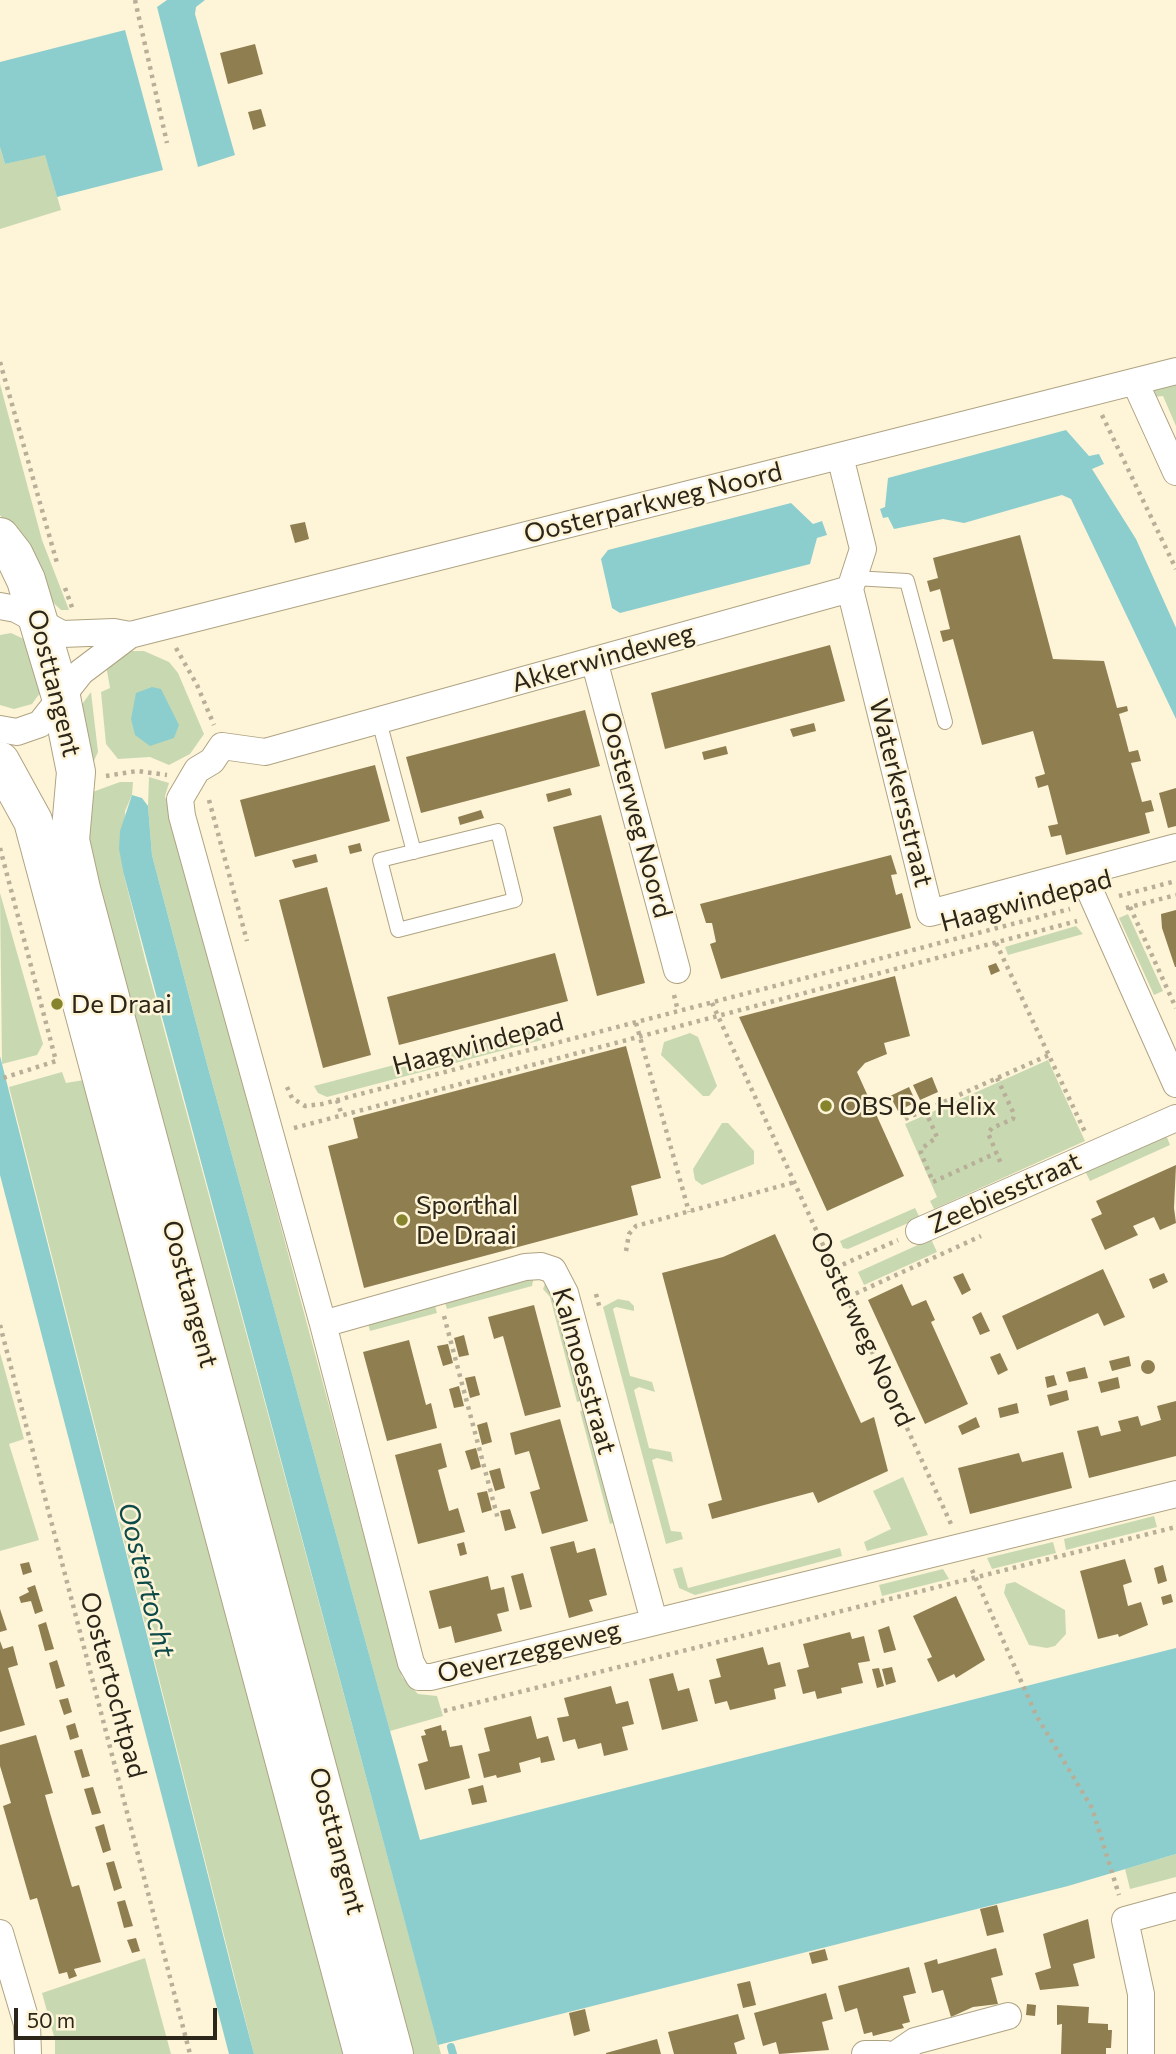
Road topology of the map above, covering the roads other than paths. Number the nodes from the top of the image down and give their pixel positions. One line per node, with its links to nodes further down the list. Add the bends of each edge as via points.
1 (1176, 371): 2 (street, Oosterparkweg Noord)
2 (1135, 382): 3 (street, Oosterparkweg Noord); 4 (street)
3 (840, 456): 6 (street, via 863,549); 9 (street, Oosterparkweg Noord)
4 (1176, 472)
5 (0, 537): 8 (main road, Oosttangent)
6 (852, 583): 10 (street, Akkerwindeweg); 13 (lane, via 907,581); 18 (street, Waterkersstraat, via 930,913)
7 (0, 606): 8 (street, Oosterparkweg Noord)
8 (56, 617): 9 (street, Oosterparkweg Noord, via 62,634); 11 (main road, Oosttangent)
9 (130, 635): 11 (street, Oosterparkweg Noord, via 81,672)
10 (594, 660): 12 (street, Akkerwindeweg); 19 (street, Oosterweg Noord)
11 (61, 697): 14 (street, Oosterparkweg Noord, via 40,724 17,732); 32 (main road, Oosttangent, via 76,772 70,840 81,889)
12 (379, 720): 17 (lane); 21 (street, Akkerwindeweg, via 265,752 222,746 187,782 180,808)
13 (945, 722)
14 (0, 729)
15 (0, 761): 31 (main road, Oosttangent, via 33,821)
16 (1176, 847): 18 (street, Waterkersstraat)
17 (414, 852): 17 (lane, via 498,831 515,900 398,930 380,860)
18 (1082, 873): 20 (street)
19 (677, 970)
20 (1176, 1084)
21 (262, 1103): 24 (street, Oeverzeggeweg)
22 (1176, 1118): 23 (street, Zeebiesstraat)
23 (919, 1231)
24 (323, 1324): 26 (street, Kalmoesstraat, via 441,1303 525,1267 553,1270 560,1279); 26 (street, Oeverzeggeweg, via 411,1663 419,1677)
25 (1176, 1494): 26 (street, Oeverzeggeweg)
26 (654, 1621)
27 (1176, 1906): 36 (street, via 1125,1920 1141,1994)
28 (0, 1933): 30 (street, via 27,2024)
29 (1009, 2015): 35 (street, via 915,2041)
30 (27, 2054)
31 (363, 2054)
32 (394, 2054)
33 (865, 2054): 34 (street)
34 (886, 2054)
35 (896, 2054)
36 (1141, 2054)

